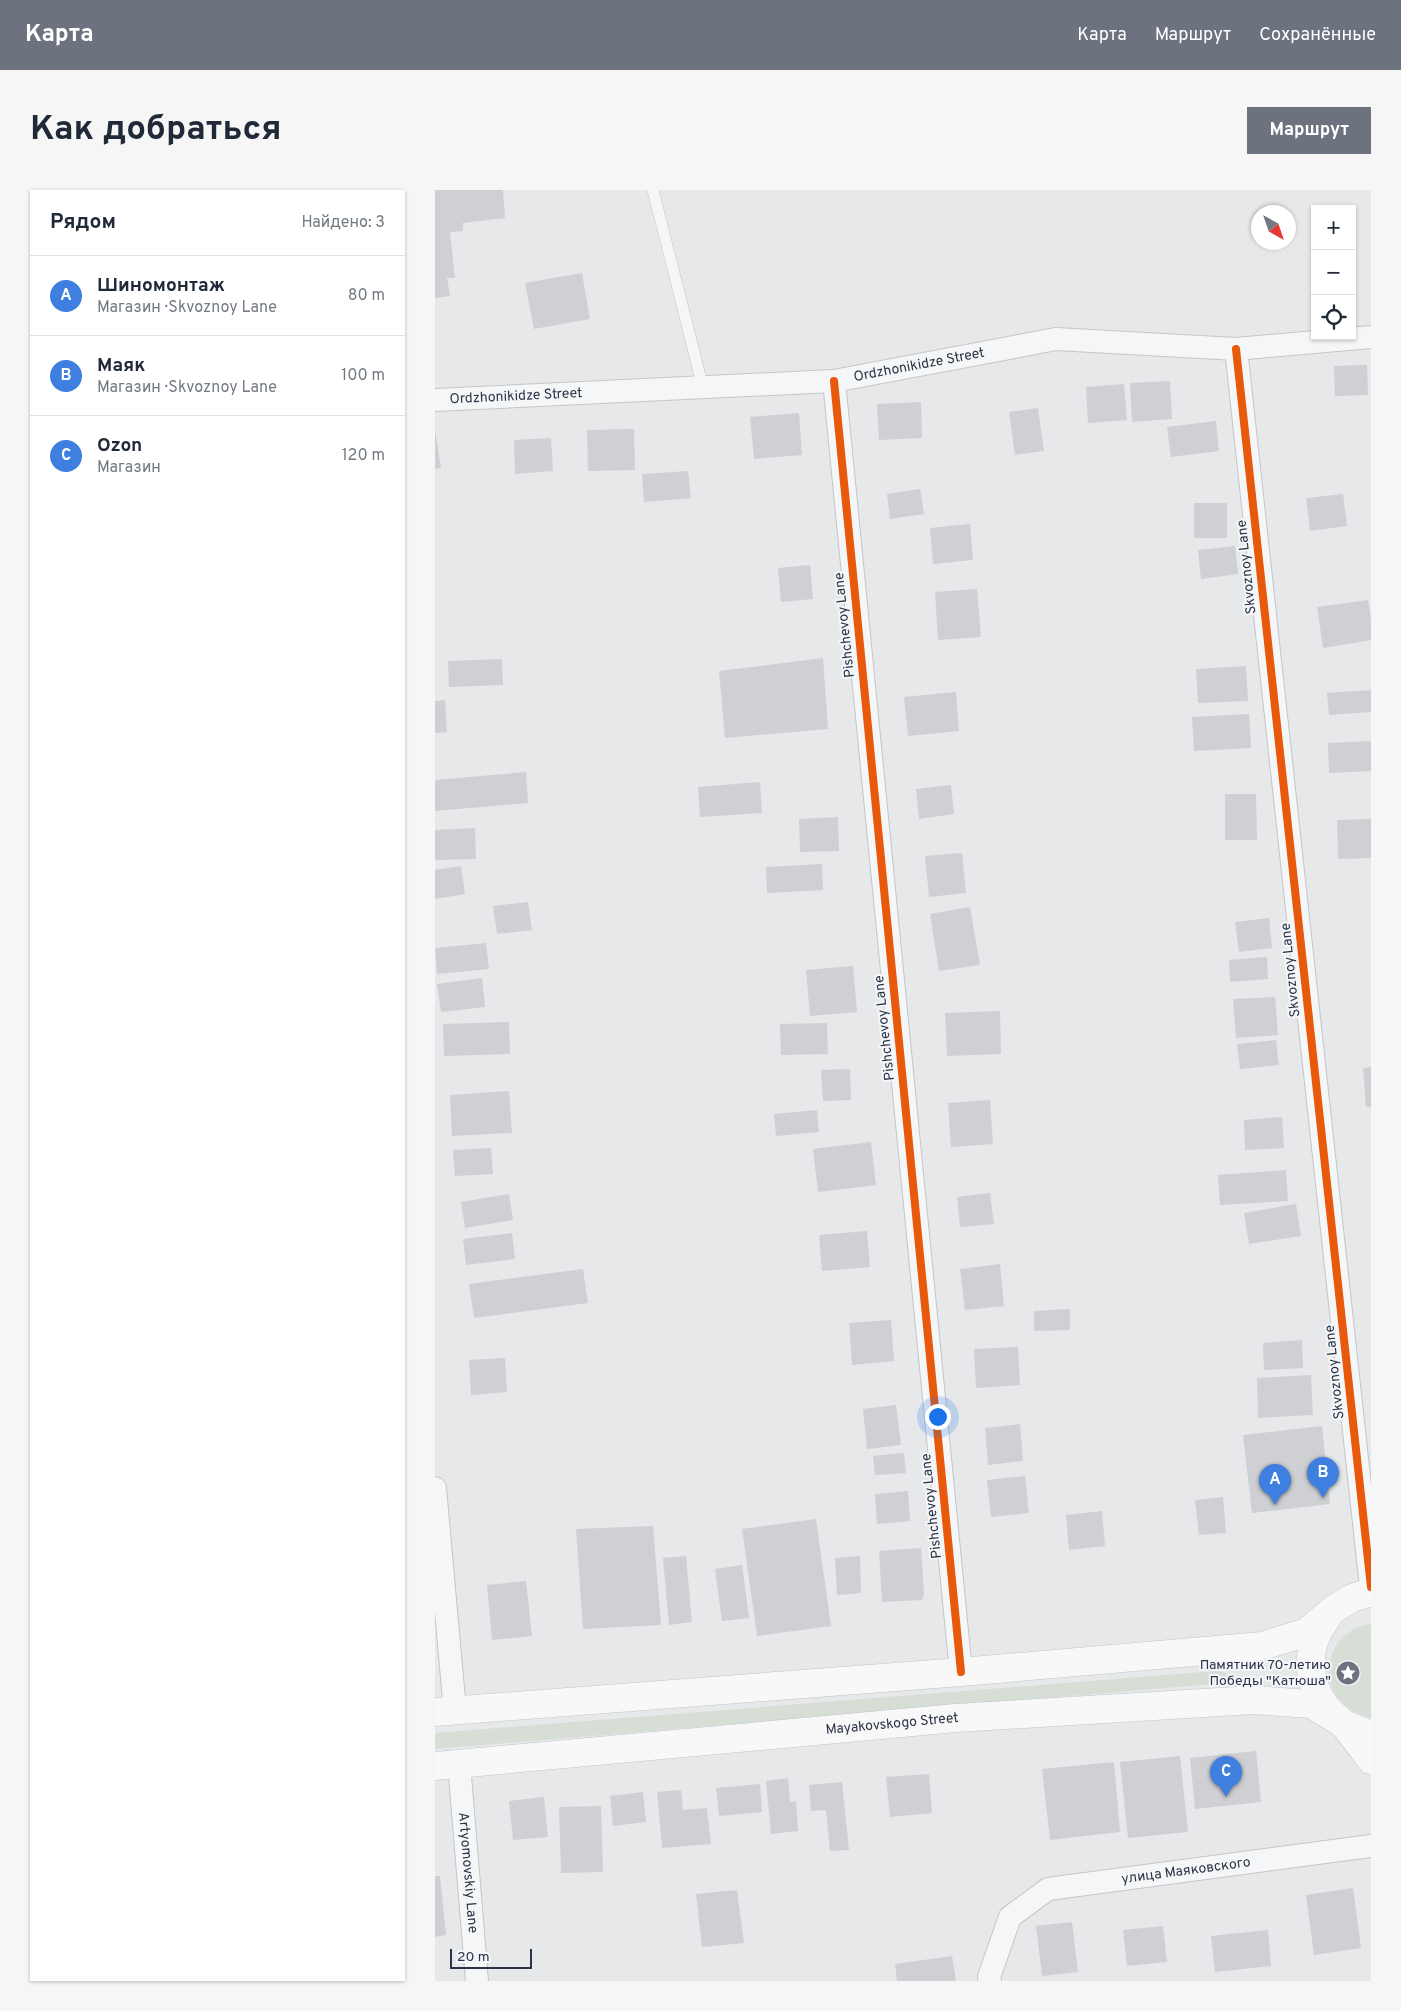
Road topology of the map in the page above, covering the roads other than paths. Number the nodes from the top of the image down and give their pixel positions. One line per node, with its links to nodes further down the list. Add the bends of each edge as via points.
1 (653, 190): 5 (lane)
2 (1371, 337): 3 (street, Ordzhonikidze Street)
3 (1236, 349): 4 (street, Ordzhonikidze Street, via 1056,338); 8 (street, Skvoznoy Lane)
4 (834, 381): 5 (street, Ordzhonikidze Street); 11 (street, Pishchevoy Lane)
5 (703, 388): 6 (street, Ordzhonikidze Street)
6 (435, 400)
7 (435, 1488): 12 (street)
8 (1371, 1587)
9 (1371, 1592): 10 (main road, Mayakovskogo Street)
10 (1334, 1609): 11 (main road, Mayakovskogo Street, via 1307,1632 1262,1646); 13 (main road, Mayakovskogo Street, via 1320,1626 1312,1646 1310,1671 1315,1690 1326,1708)
11 (961, 1672): 12 (main road, Mayakovskogo Street)
12 (445, 1711)
13 (1344, 1724): 14 (main road, Mayakovskogo Street); 15 (main road); 16 (main road, Mayakovskogo Street, via 1311,1704 1253,1700 956,1718)
14 (1371, 1734)
15 (1371, 1760)
16 (447, 1765): 18 (street, Artyomovskiy Lane)
17 (1371, 1846): 19 (street, улица Маяковского, via 1048,1889 1010,1917)
18 (477, 1981)
19 (990, 1981)

